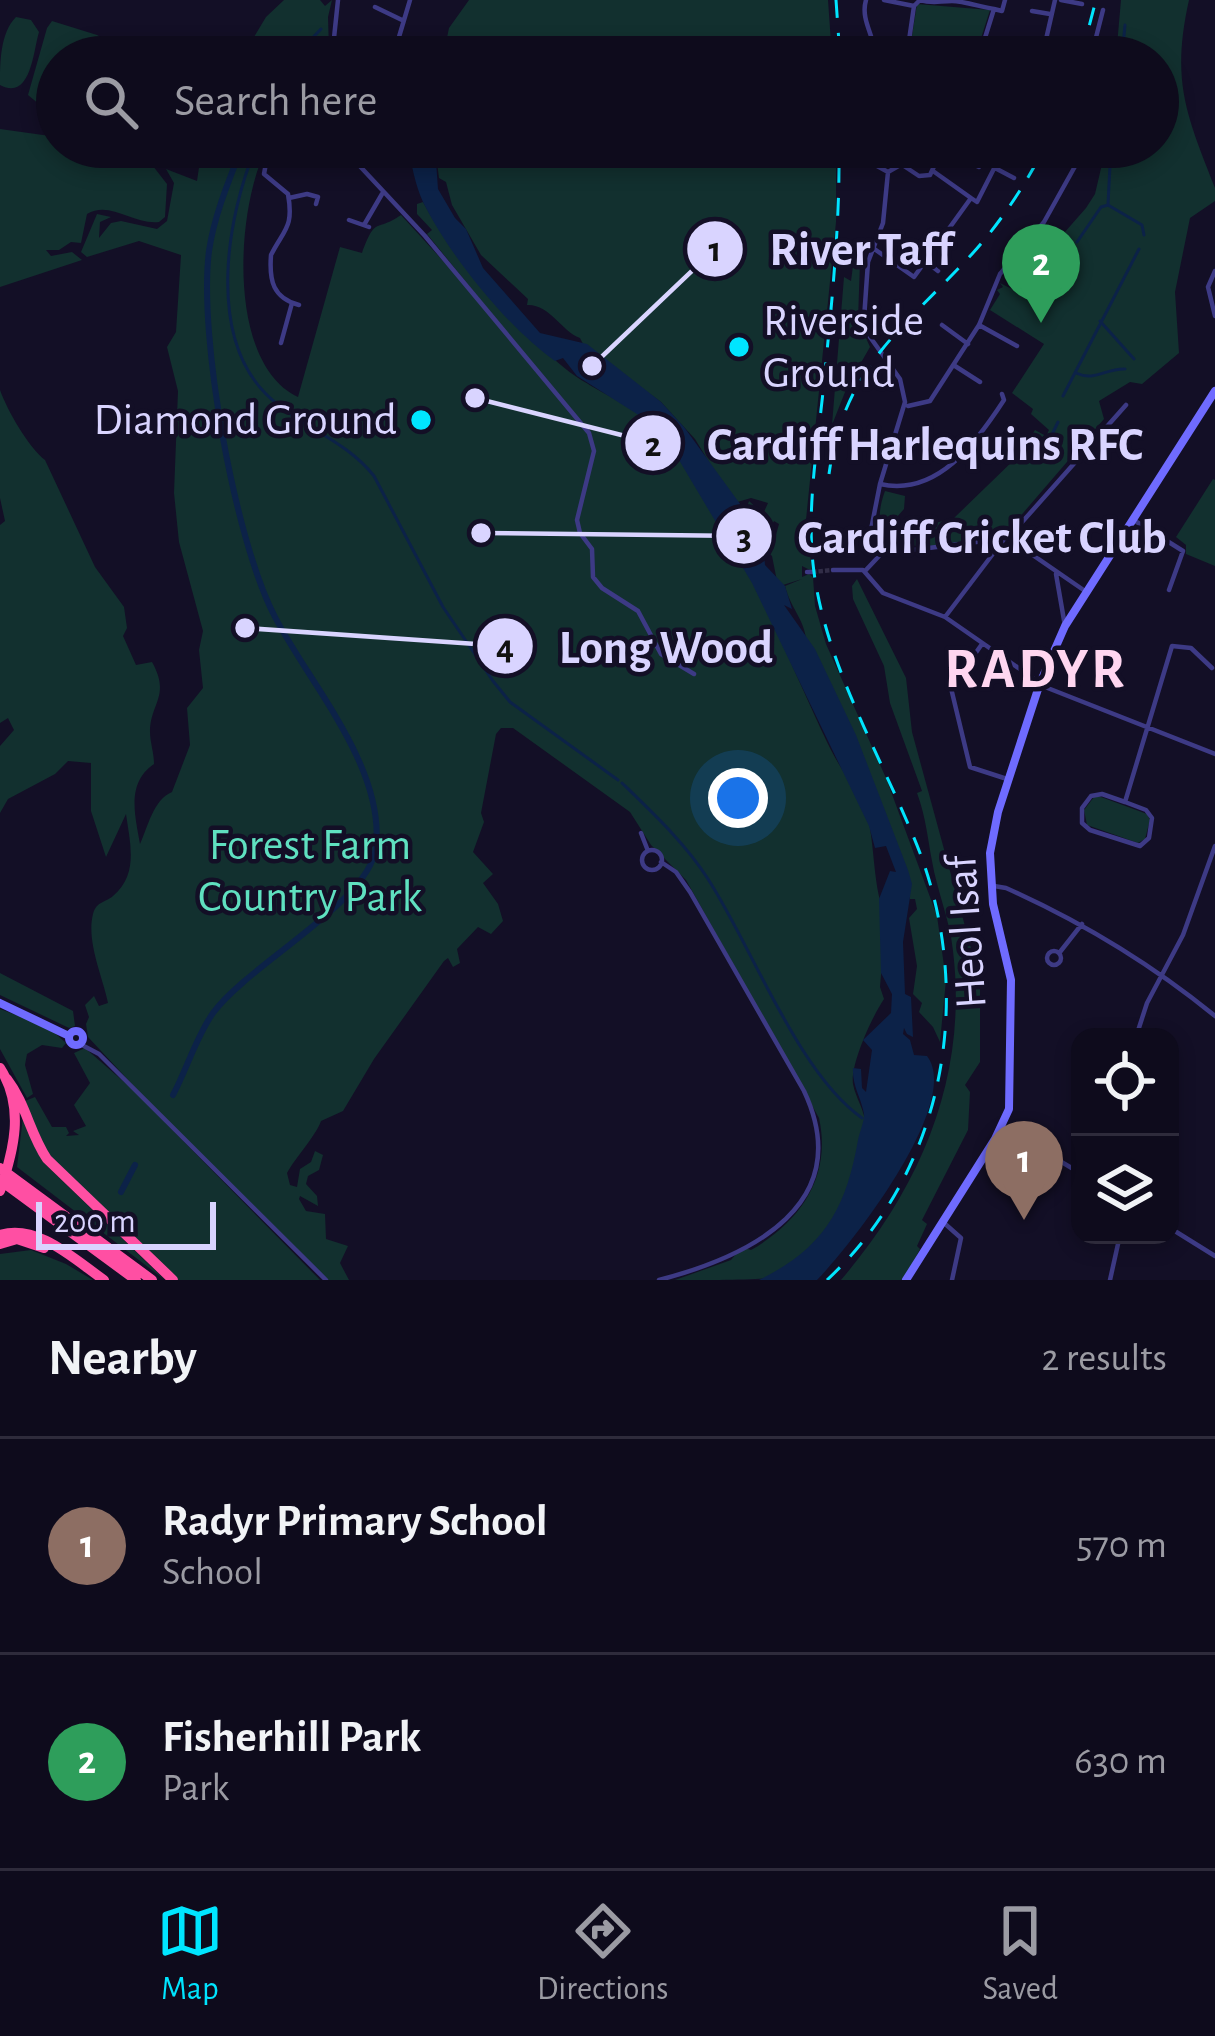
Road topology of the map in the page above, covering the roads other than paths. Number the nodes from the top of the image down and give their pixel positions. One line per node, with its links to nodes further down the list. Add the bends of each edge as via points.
1 (338, 0): 16 (street)
2 (410, 0): 15 (street)
3 (866, 0): 18 (street)
4 (884, 0): 7 (street)
5 (1005, 0): 11 (street, via 1002,11)
6 (1058, 0): 8 (street); 13 (street)
7 (893, 1): 9 (street)
8 (1082, 4)
9 (914, 6): 11 (street, via 955,0); 19 (street)
10 (375, 7): 15 (street)
11 (994, 9): 20 (street)
12 (1032, 11): 13 (street)
13 (1052, 15): 21 (street)
14 (1113, 20): 22 (street, via 1102,14)
15 (404, 21): 17 (street)
16 (334, 36)
17 (399, 36)
18 (872, 36)
19 (910, 36)
20 (986, 36)
21 (1049, 36)
22 (1096, 36)
23 (265, 168): 35 (street)
24 (361, 168): 34 (street)
25 (881, 168): 32 (street)
26 (895, 168): 32 (street)
27 (908, 168): 31 (street, via 919,176)
28 (934, 168): 31 (street)
29 (995, 168): 33 (street); 36 (street, via 976,202)
30 (1078, 168): 46 (street, via 1000,274)
31 (933, 171): 36 (street)
32 (888, 172): 39 (street)
33 (1014, 178)
34 (383, 192): 38 (street, via 366,226); 75 (street, via 593,438 577,524 592,549 593,578 638,611 661,654)
35 (289, 198): 37 (street, via 307,194); 47 (street, via 287,233 271,266 274,290 295,304)
36 (971, 198): 40 (street)
37 (316, 203)
38 (349, 220)
39 (874, 248): 40 (street, via 914,277); 55 (street, via 865,326 895,370)
40 (925, 261): 41 (street)
41 (938, 271)
42 (1215, 272): 43 (street, via 1208,287)
43 (1214, 301): 44 (street)
44 (1215, 316)
45 (942, 325): 48 (street)
46 (979, 325): 48 (street); 49 (street)
47 (281, 343)
48 (968, 344): 50 (street)
49 (1017, 346)
50 (955, 366): 51 (street); 55 (street, via 927,403)
51 (980, 382)
52 (1215, 391): 57 (main road, Heol Isaf)
53 (1003, 394): 56 (street, via 983,431 935,477 907,488)
54 (1126, 405): 59 (street)
55 (905, 406): 56 (street)
56 (880, 484): 58 (street)
57 (1132, 519): 67 (street, via 1183,551); 69 (main road, Heol Isaf)
58 (873, 522): 60 (street); 61 (street)
59 (1007, 538): 62 (street); 66 (street); 71 (street)
60 (883, 540): 61 (street, via 872,538); 62 (street); 63 (street)
61 (868, 547): 63 (street); 65 (street)
62 (900, 551): 63 (street)
63 (880, 554): 65 (street)
64 (833, 570): 65 (street)
65 (865, 570): 70 (street, via 883,593)
66 (1056, 574): 69 (street); 72 (street)
67 (1169, 590)
68 (910, 592): 70 (street)
69 (1086, 592): 72 (main road, Heol Isaf)
70 (908, 603): 71 (street)
71 (945, 617): 73 (street)
72 (1065, 626): 76 (main road, Heol Isaf)
73 (982, 644): 76 (street); 79 (street, via 951,688 970,767)
74 (1212, 668): 77 (street, via 1191,647 1172,646)
75 (694, 674)
76 (1040, 684): 77 (street); 79 (main road, Heol Isaf)
77 (1146, 725): 78 (street); 80 (street)
78 (1215, 754)
79 (1007, 779): 85 (main road, Heol Isaf, via 992,837)
80 (1125, 802): 80 (street, via 1152,818 1140,846 1082,823 1094,794)
81 (641, 833): 83 (street)
82 (1215, 846): 88 (street)
83 (648, 851): 84 (street); 84 (street, via 645,868)
84 (662, 862): 111 (street, via 684,883 804,1091 819,1144 812,1184 782,1223 730,1256)
85 (991, 886): 86 (street); 94 (main road, Heol Isaf, via 1011,980 1012,1092)
86 (1082, 924): 87 (street); 88 (street)
87 (1059, 953)
88 (1162, 975): 90 (street); 91 (street)
89 (2, 1003): 92 (main road)
90 (1215, 1016)
91 (1139, 1028)
92 (80, 1044): 110 (street)
93 (4, 1074): 99 (highway, via 16,1126); 109 (highway, via 47,1160)
94 (1003, 1127): 96 (street); 100 (main road, Heol Isaf)
95 (0, 1168): 98 (highway)
96 (1071, 1168)
97 (0, 1180): 98 (highway)
98 (20, 1188): 107 (highway); 108 (highway)
99 (0, 1190)
100 (943, 1222): 112 (main road, Heol Isaf); 113 (street, via 961,1238)
101 (0, 1234): 106 (highway, via 34,1235)
102 (1179, 1234): 105 (street)
103 (0, 1244): 106 (highway, via 26,1240)
104 (1118, 1244): 114 (street)
105 (1215, 1256)
106 (101, 1280)
107 (136, 1280)
108 (152, 1280)
109 (173, 1280)
110 (326, 1280)
111 (659, 1280)
112 (906, 1280)
113 (952, 1280)
114 (1110, 1280)

